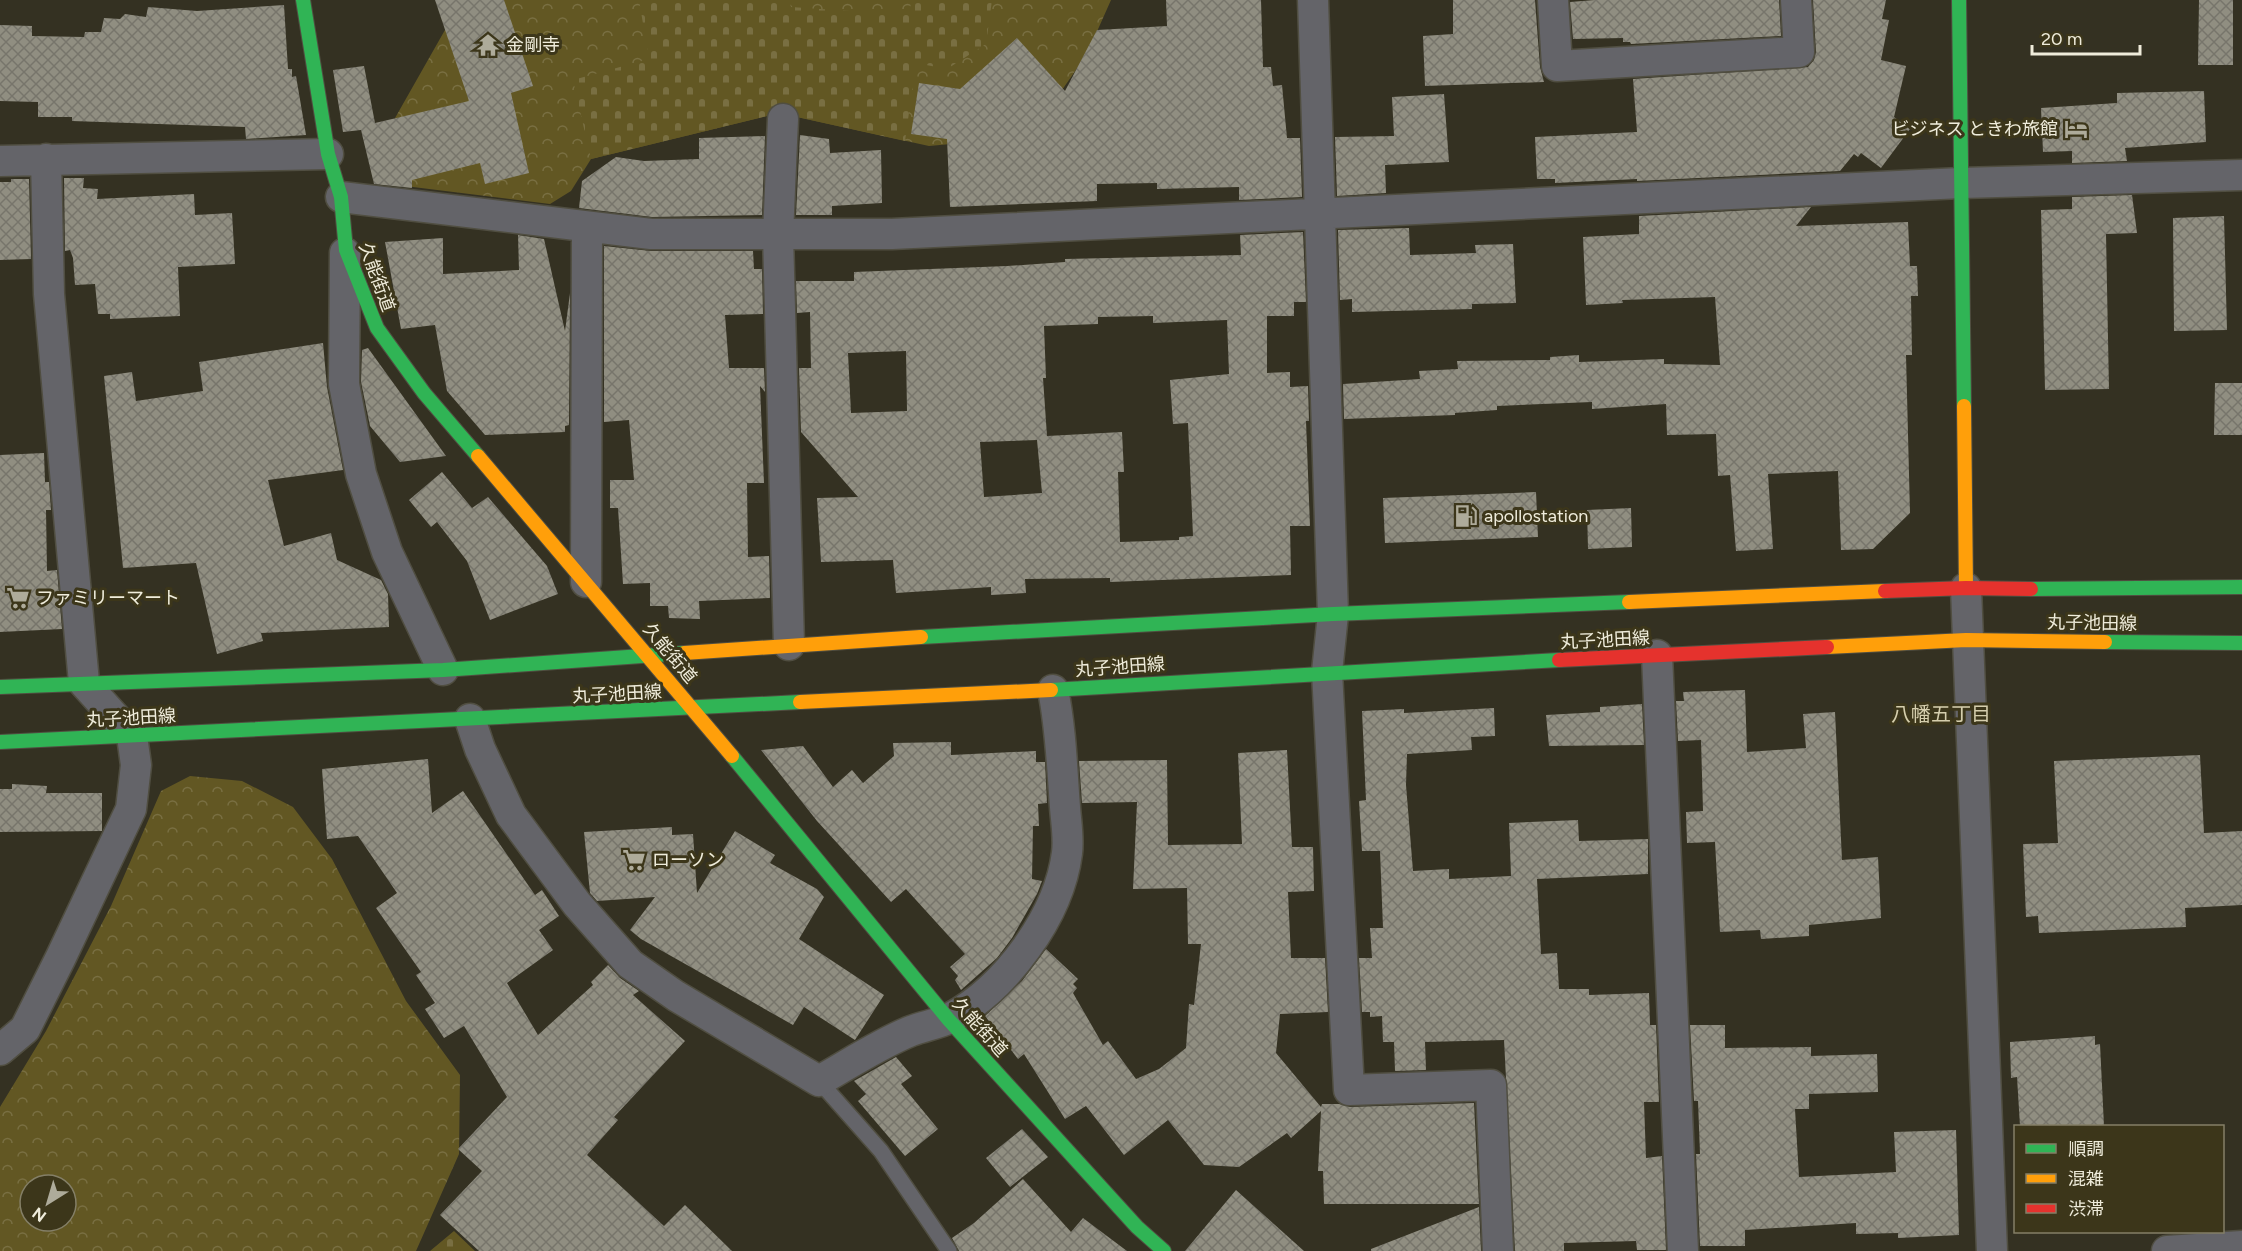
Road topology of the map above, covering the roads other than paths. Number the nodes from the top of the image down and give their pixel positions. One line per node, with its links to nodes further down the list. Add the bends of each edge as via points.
1 (303, 0): 7 (street, 久能街道)
2 (1313, 0): 13 (street)
3 (1553, 0): 4 (street, via 1557,66 1799,52)
4 (1797, 0)
5 (1959, 0): 11 (street)
6 (783, 119): 15 (street)
7 (328, 154): 8 (street); 12 (street, 久能街道)
8 (45, 159): 9 (street); 28 (street, via 49,294)
9 (0, 161)
10 (2242, 175): 11 (street)
11 (1961, 183): 13 (street); 19 (street)
12 (341, 197): 14 (street); 16 (street, 久能街道)
13 (1319, 212): 15 (street, via 892,234); 20 (street)
14 (587, 227): 15 (street, via 651,234); 17 (street)
15 (778, 234): 23 (street)
16 (345, 250): 17 (street, 久能街道, via 377,328 424,393); 26 (street, via 344,384 361,474 387,552)
17 (586, 582): 24 (street, 久能街道)
18 (2242, 587): 19 (street, 丸子池田線)
19 (1966, 588): 20 (street, 丸子池田線); 21 (street)
20 (1333, 614): 23 (street, 丸子池田線); 27 (street)
21 (1966, 640): 22 (street, 丸子池田線); 25 (street, 丸子池田線); 43 (street)
22 (2242, 643)
23 (789, 645): 24 (street, 丸子池田線)
24 (648, 655): 26 (street, 丸子池田線); 31 (street, 久能街道)
25 (1657, 655): 27 (street, 丸子池田線); 42 (street)
26 (444, 670): 28 (street, 丸子池田線)
27 (1327, 672): 30 (street, 丸子池田線); 41 (street, via 1349,1090 1491,1085)
28 (84, 683): 29 (street, 丸子池田線); 33 (street)
29 (0, 687)
30 (1053, 690): 31 (street, 丸子池田線); 35 (street, via 1059,720 1068,852 1054,904 1005,974)
31 (693, 708): 32 (street, 丸子池田線); 35 (street, 久能街道)
32 (470, 719): 33 (street, 丸子池田線); 37 (street, via 511,815 576,904 630,964)
33 (132, 736): 34 (street, 丸子池田線); 36 (street, via 136,765 130,809 25,1029)
34 (0, 742)
35 (948, 1019): 37 (street, via 875,1048); 40 (street, 久能街道, via 1137,1227)
36 (0, 1050)
37 (819, 1081): 39 (lane, via 880,1151)
38 (2242, 1246): 44 (street)
39 (949, 1251)
40 (1164, 1251)
41 (1498, 1251)
42 (1683, 1251)
43 (1992, 1251)
44 (2167, 1251)

